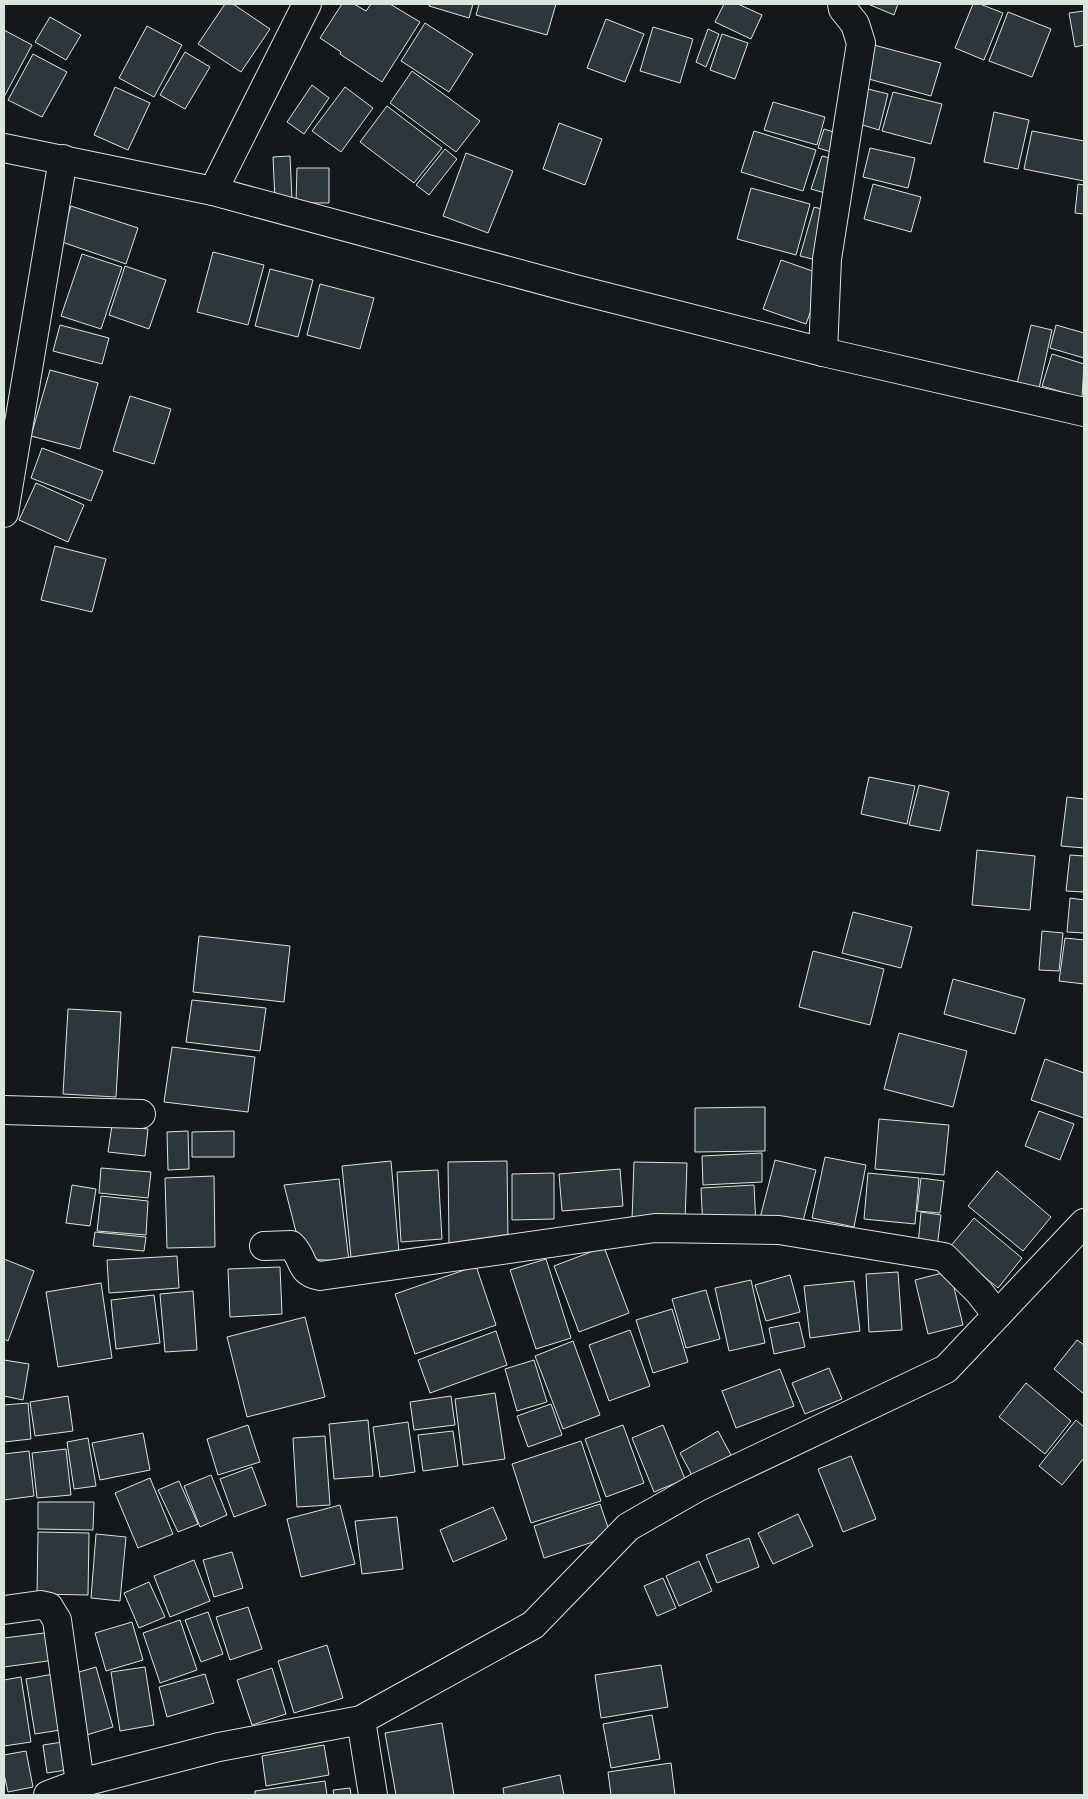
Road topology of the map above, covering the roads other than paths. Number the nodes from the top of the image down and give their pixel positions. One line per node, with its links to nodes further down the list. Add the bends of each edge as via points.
1 (307, 4): 5 (street)
2 (842, 4): 6 (street, via 862,43 827,259)
3 (4, 148): 4 (street)
4 (63, 159): 5 (street); 8 (street)
5 (213, 191): 6 (street)
6 (823, 352): 7 (street)
7 (1084, 412)
8 (4, 513)
9 (4, 1110): 10 (street)
10 (141, 1114)
11 (1084, 1223): 13 (street)
12 (264, 1246): 13 (street, via 291,1245 297,1250 305,1270 320,1276 655,1228 779,1230 944,1257)
13 (997, 1315): 15 (street, via 946,1369 698,1487 628,1527 533,1625)
14 (4, 1610): 16 (street, via 40,1605 49,1607 57,1620)
15 (362, 1720): 16 (street, via 219,1747); 18 (street)
16 (80, 1784): 17 (street)
17 (48, 1795)
18 (374, 1795)

